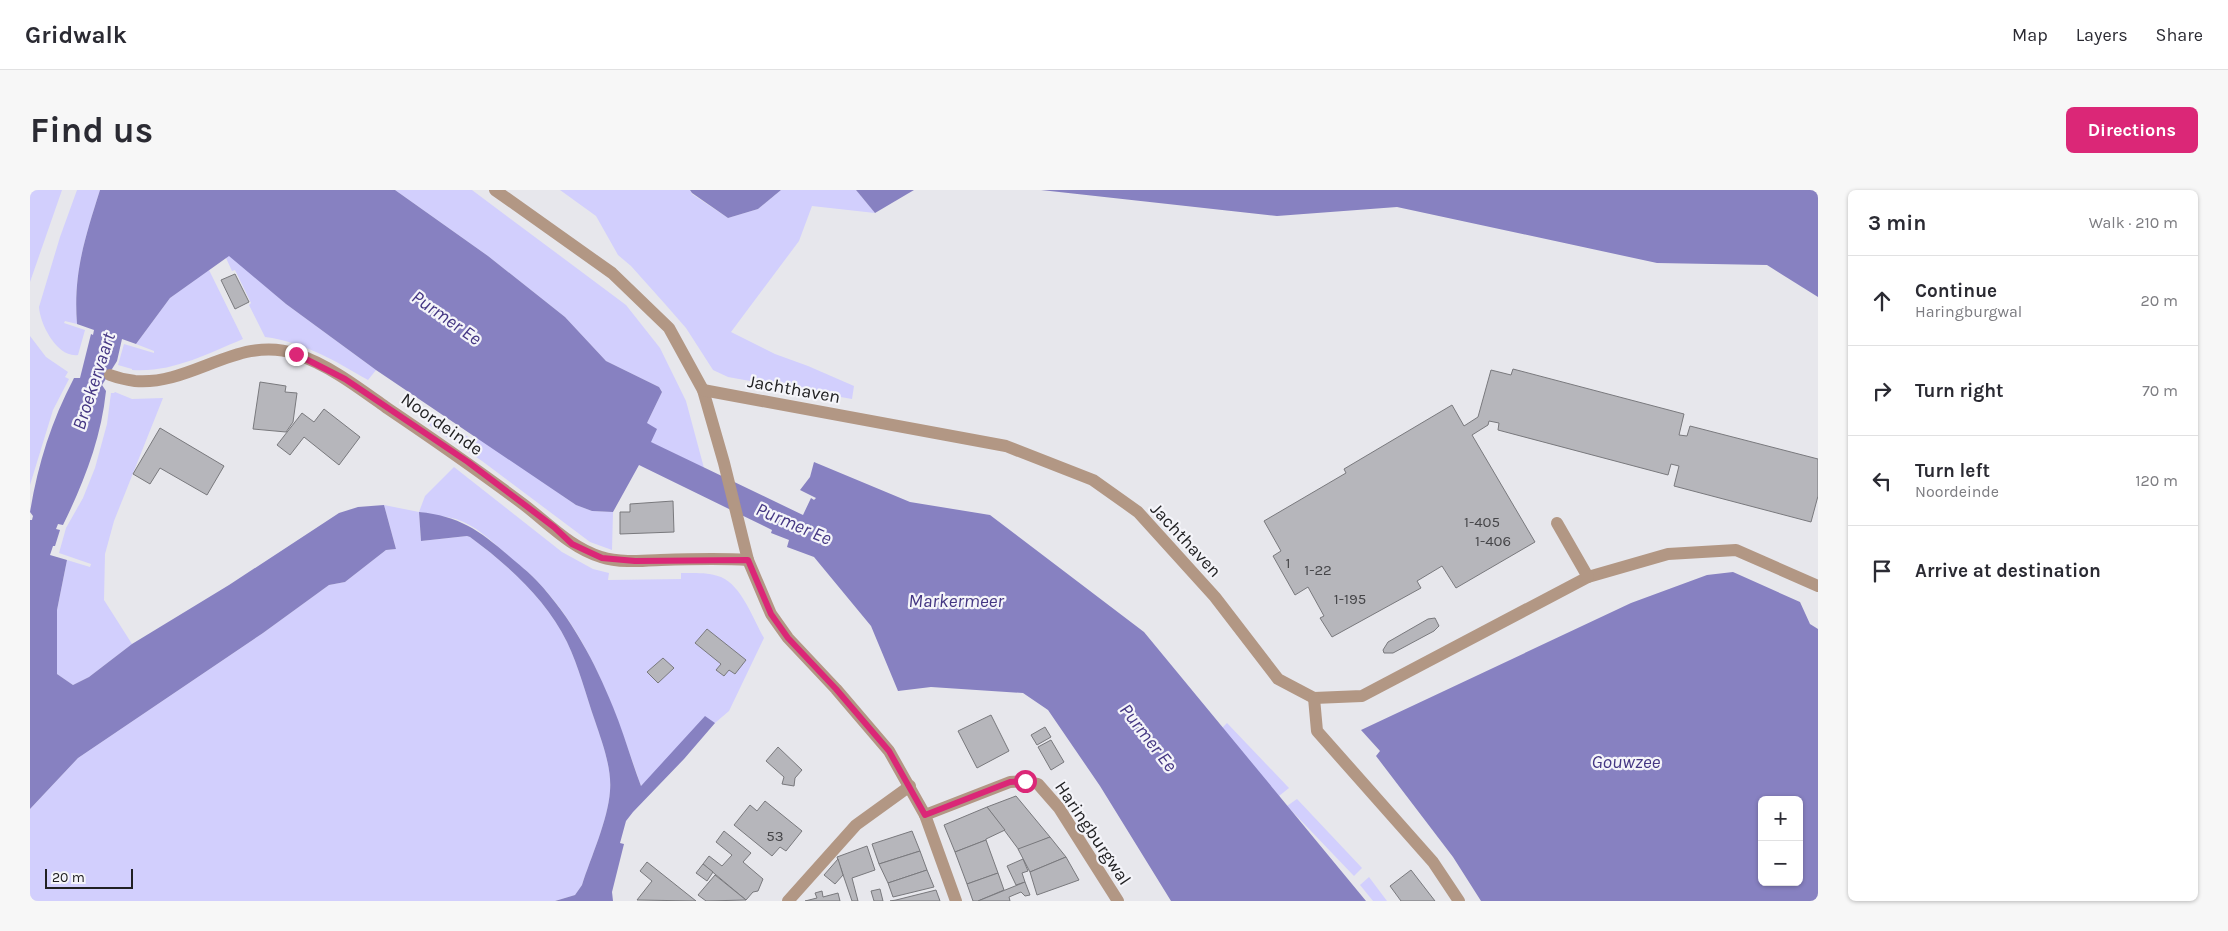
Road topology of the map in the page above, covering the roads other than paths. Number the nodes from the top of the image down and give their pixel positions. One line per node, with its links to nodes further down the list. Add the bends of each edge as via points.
1 (494, 190): 3 (street, via 612,272 669,328)
2 (110, 375): 5 (street, Noordeinde, via 148,381 176,376 250,350 282,350 296,354 345,379 468,462 572,544 602,558 635,561)
3 (703, 390): 5 (street); 8 (street, Jachthaven, via 1006,446 1093,480 1138,512 1215,598 1278,680)
4 (1557, 523): 6 (street)
5 (748, 560): 9 (street, via 771,614 788,638 889,751)
6 (1588, 577): 7 (street, Jachthaven, via 1668,554 1736,550); 8 (street, Jachthaven, via 1362,696)
7 (1818, 586)
8 (1314, 698): 14 (street, via 1317,731 1433,862)
9 (910, 786): 10 (street); 11 (street, via 856,825)
10 (925, 815): 12 (street); 13 (street, Haringburgwal, via 1010,782 1038,784 1059,808)
11 (788, 901)
12 (956, 901)
13 (1118, 901)
14 (1459, 901)

